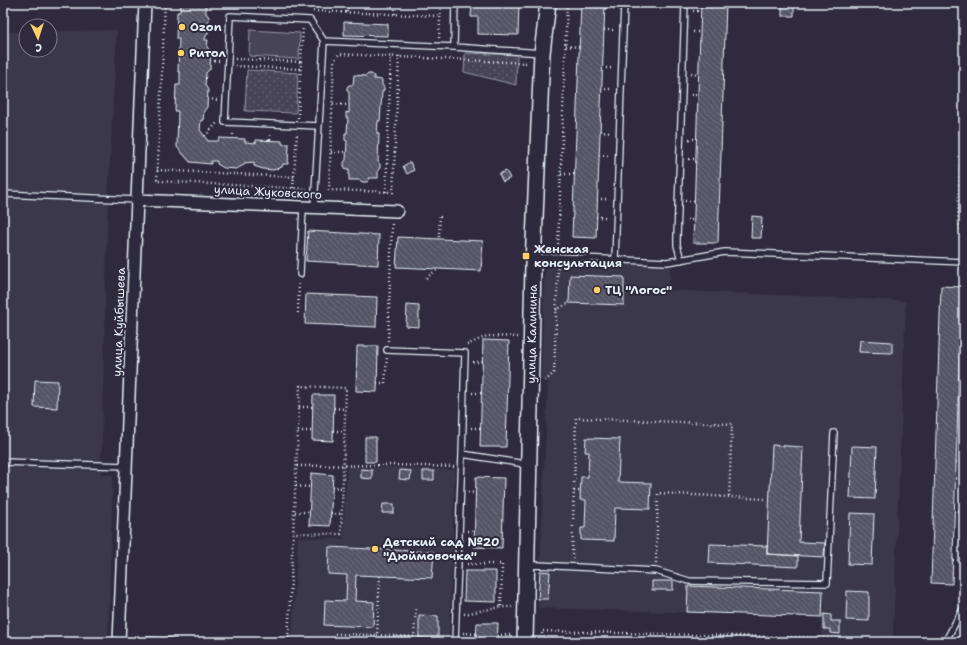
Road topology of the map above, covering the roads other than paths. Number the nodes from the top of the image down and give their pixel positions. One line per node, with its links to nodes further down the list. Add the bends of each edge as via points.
1 (145, 3): 11 (street, улица Куйбышева)
2 (455, 3): 7 (lane)
3 (548, 3): 8 (street, улица Калинина)
4 (624, 3): 15 (lane)
5 (685, 3): 16 (lane, via 677,238)
6 (324, 41): 7 (lane); 9 (lane); 9 (lane, via 310,20 230,16 225,122)
7 (454, 47): 8 (lane)
8 (542, 53): 14 (street, улица Калинина)
9 (319, 126): 12 (lane, via 315,189)
10 (3, 194): 11 (lane)
11 (137, 200): 12 (street, улица Жуковского); 23 (street, улица Куйбышева)
12 (309, 207): 13 (street, улица Жуковского); 18 (lane)
13 (395, 211)
14 (533, 258): 15 (lane); 24 (street, улица Калинина)
15 (616, 260): 16 (lane)
16 (681, 260): 17 (lane, via 725,252)
17 (964, 262)
18 (300, 274)
19 (387, 350): 21 (lane, via 465,353)
20 (834, 433): 25 (lane, via 827,583 689,581 656,571)
21 (462, 454): 24 (lane, via 519,463); 28 (lane)
22 (3, 462): 23 (lane)
23 (126, 466): 27 (street, улица Куйбышева)
24 (528, 467): 25 (street, улица Калинина)
25 (526, 566): 29 (street, улица Калинина)
26 (964, 606): 30 (lane)
27 (119, 642)
28 (455, 642)
29 (525, 642)
30 (945, 642)

